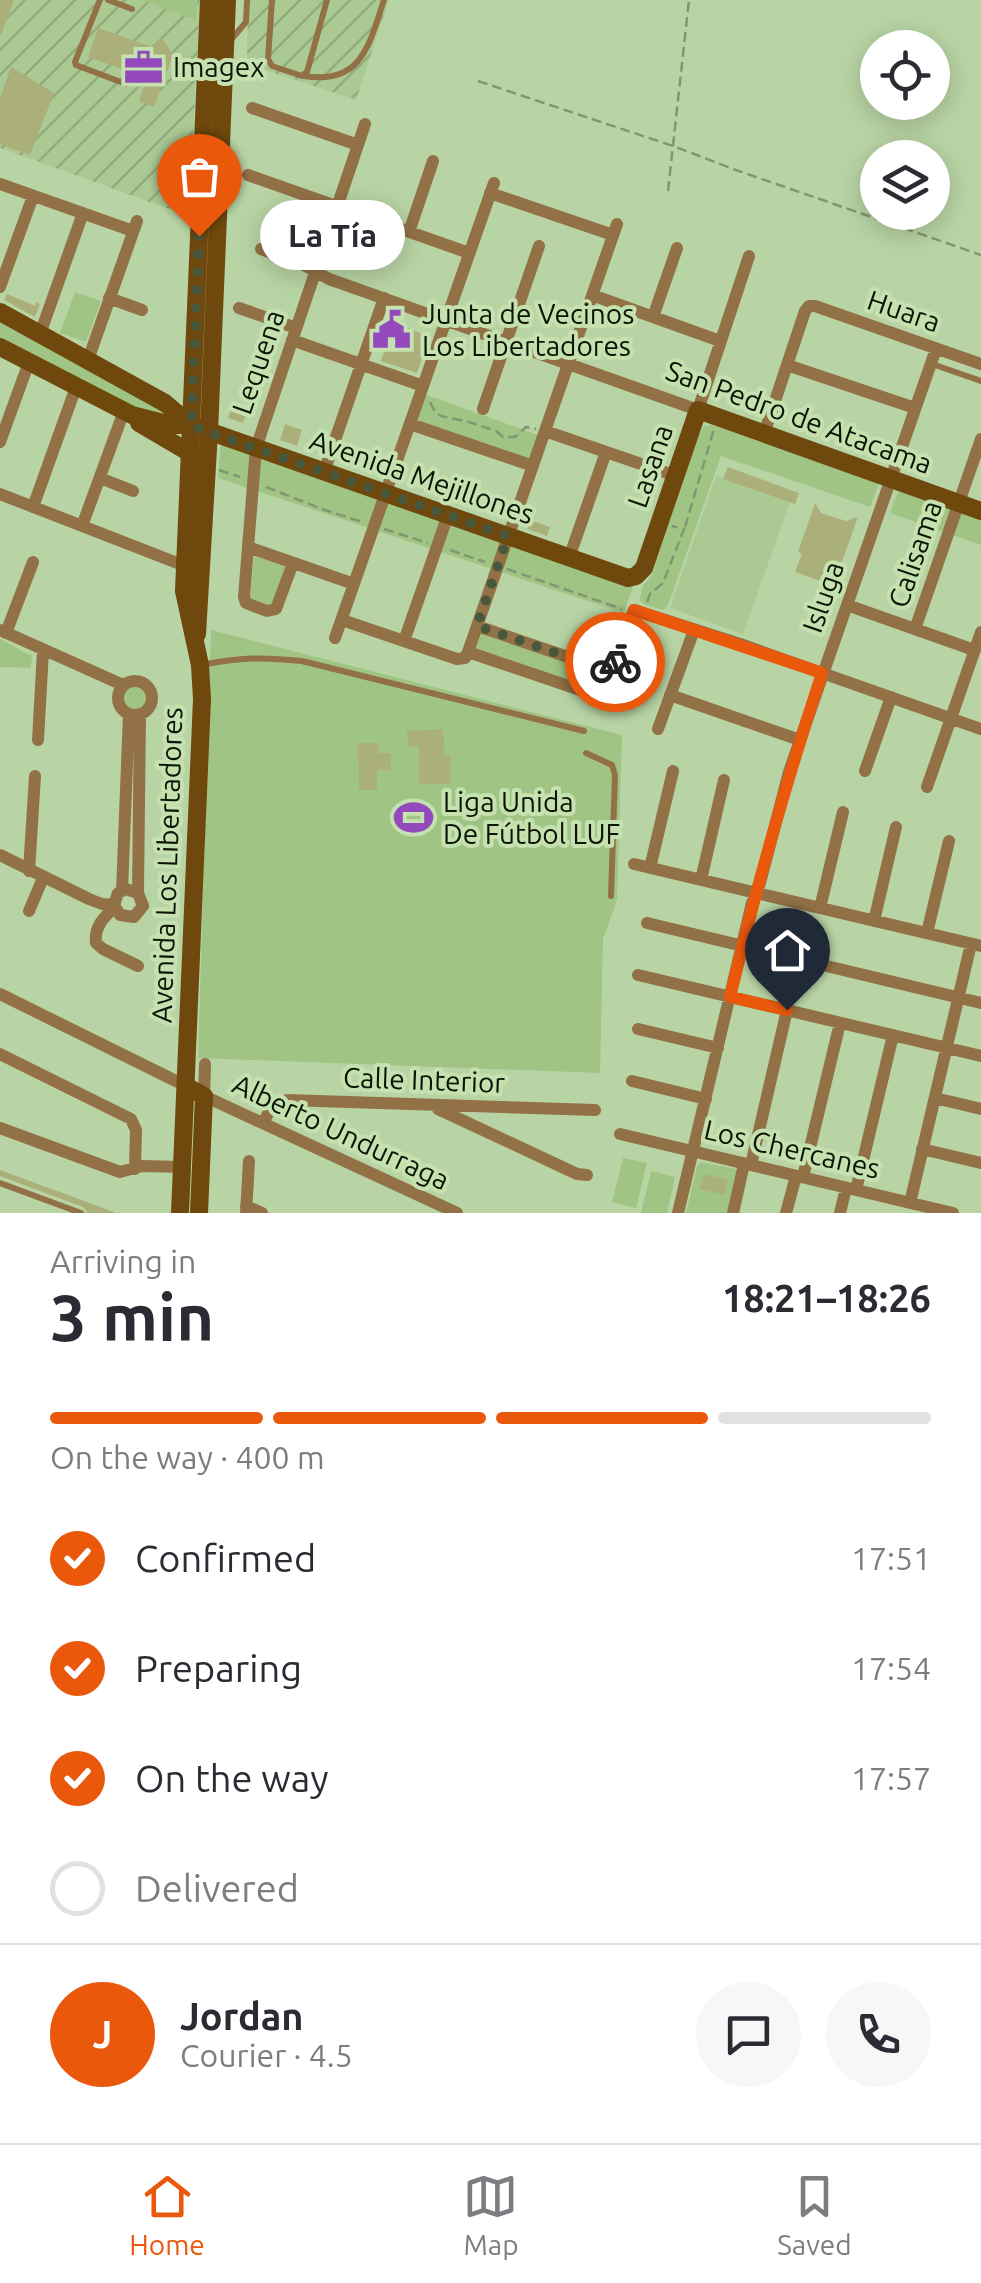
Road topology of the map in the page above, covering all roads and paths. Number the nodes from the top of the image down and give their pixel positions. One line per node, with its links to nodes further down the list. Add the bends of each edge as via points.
1 (100, 0): 14 (lane, via 75,62)
2 (108, 0): 10 (lane)
3 (209, 0): 65 (street, Avenida Los Libertadores)
4 (226, 0): 11 (street, Avenida Los Libertadores)
5 (247, 0): 11 (lane, via 246,22)
6 (272, 0): 12 (lane, via 268,60)
7 (327, 0): 12 (lane)
8 (384, 0): 12 (lane, via 353,68 330,78)
9 (689, 0): 18 (path)
10 (132, 8)
11 (225, 44): 65 (street, Avenida Los Libertadores)
12 (302, 76)
13 (478, 81): 18 (path)
14 (126, 84)
15 (252, 108): 17 (street)
16 (365, 124): 17 (street, Lequena)
17 (358, 145): 24 (street, Lequena)
18 (673, 146): 22 (path); 31 (path)
19 (433, 161): 26 (street)
20 (248, 176): 24 (street)
21 (0, 184): 23 (street)
22 (668, 191)
23 (32, 196): 25 (street); 34 (street)
24 (337, 206): 26 (street); 33 (street, Lequena)
25 (83, 213): 36 (street, via 135,226); 43 (street)
26 (409, 232): 30 (street)
27 (540, 246): 46 (street)
28 (677, 248): 41 (street)
29 (261, 250): 33 (street, San Pedro de Atacama)
30 (470, 253): 35 (street, via 492,188 615,230); 42 (street)
31 (981, 255)
32 (749, 256): 45 (street, Lasana)
33 (316, 271): 37 (street, San Pedro de Atacama); 44 (street, Lequena)
34 (0, 287)
35 (592, 295): 41 (street); 51 (street)
36 (109, 298): 39 (street); 49 (street)
37 (384, 298): 42 (street, San Pedro de Atacama); 54 (street)
38 (239, 308): 44 (street)
39 (142, 310)
40 (0, 312): 43 (street)
41 (653, 317): 45 (street)
42 (446, 320): 46 (street, San Pedro de Atacama); 58 (street)
43 (40, 334): 49 (street)
44 (294, 334): 54 (street); 70 (street, Lequena)
45 (720, 340): 61 (street, Lasana)
46 (506, 341): 51 (street, San Pedro de Atacama); 60 (street)
47 (0, 347): 50 (street)
48 (936, 348): 52 (street, Isluga); 53 (street, Huara); 55 (street, Huara, via 809,306)
49 (88, 360): 65 (street)
50 (29, 362): 57 (street); 69 (street)
51 (568, 363): 61 (street, San Pedro de Atacama); 66 (street)
52 (930, 364): 56 (lane); 59 (street, Isluga)
53 (981, 364)
54 (361, 365): 58 (street); 75 (street)
55 (787, 365): 59 (street); 67 (street)
56 (981, 382)
57 (76, 386): 62 (street); 84 (street)
58 (421, 392): 64 (street); 66 (path, via 441,416 503,437 516,437 526,427)
59 (916, 408): 78 (street, Isluga)
60 (483, 409)
61 (698, 410): 63 (street, San Pedro de Atacama); 76 (street, Lasana)
62 (128, 413): 65 (street); 72 (street); 77 (street)
63 (718, 418): 67 (street, San Pedro de Atacama); 89 (path)
64 (410, 424): 74 (street); 82 (street)
65 (200, 429): 70 (street, Avenida Mejillones); 72 (street, Avenida Los Libertadores); 73 (street, Avenida Los Libertadores)
66 (545, 431): 71 (street); 74 (street)
67 (764, 434): 78 (street, San Pedro de Atacama)
68 (981, 439): 83 (street, Calisama)
69 (0, 442)
70 (256, 448): 75 (street, Avenida Mejillones); 79 (street, Lequena)
71 (606, 452): 76 (street); 92 (street)
72 (190, 453): 95 (street, Avenida Los Libertadores)
73 (207, 466): 79 (path); 111 (street, Avenida Los Libertadores)
74 (533, 466): 90 (street)
75 (324, 472): 82 (street, Avenida Mejillones)
76 (676, 476): 87 (street, Lasana)
77 (100, 478): 80 (street); 88 (street)
78 (891, 479): 83 (street, San Pedro de Atacama); 98 (street, Isluga)
79 (253, 482): 91 (street, Lequena)
80 (133, 490)
81 (0, 494): 84 (street)
82 (386, 494): 86 (street, Avenida Mejillones); 97 (street)
83 (959, 504): 85 (street, San Pedro de Atacama); 102 (street, Calisama)
84 (33, 507): 88 (street)
85 (981, 511)
86 (448, 516): 90 (street, Avenida Mejillones); 107 (street)
87 (660, 522): 89 (path); 96 (street, Lasana)
88 (82, 526): 95 (street)
89 (684, 530): 99 (path, via 662,583)
90 (508, 536): 92 (street, Avenida Mejillones); 101 (street)
91 (248, 547): 94 (street); 94 (street, Lequena, via 244,600 251,607 276,608)
92 (569, 558): 96 (street, Avenida Mejillones)
93 (34, 562): 104 (street)
94 (293, 563): 97 (street)
95 (185, 566): 111 (street, Avenida Los Libertadores)
96 (636, 576)
97 (354, 584): 100 (street)
98 (846, 605): 102 (street); 113 (street, Isluga)
99 (638, 612): 103 (street); 112 (street)
100 (342, 620): 106 (street); 107 (street)
101 (477, 626): 110 (street); 112 (street)
102 (915, 629): 108 (street)
103 (694, 630): 113 (street); 115 (street)
104 (3, 632): 109 (street)
105 (981, 632): 108 (street)
106 (336, 638)
107 (404, 641): 110 (street, via 458,660)
108 (974, 650): 118 (street)
109 (43, 651): 114 (street); 122 (street)
110 (468, 652): 112 (street, via 601,697)
111 (198, 656): 121 (lane, via 302,662); 167 (street, Avenida Los Libertadores, via 202,699)
112 (612, 672)
113 (822, 673): 116 (street); 123 (street, Isluga)
114 (123, 685): 117 (street, via 118,701); 117 (street, via 139,680 149,686 152,703)
115 (670, 696): 120 (street); 123 (street)
116 (891, 697): 118 (street); 125 (street)
117 (135, 714): 139 (street); 140 (street)
118 (951, 718): 119 (street); 129 (street)
119 (981, 729)
120 (658, 730)
121 (584, 731)
122 (38, 740)
123 (800, 740): 141 (street, Isluga)
124 (586, 753): 142 (lane, via 612,765 615,775)
125 (865, 771)
126 (673, 772): 135 (street)
127 (35, 776): 136 (street)
128 (724, 780): 138 (street)
129 (927, 786)
130 (843, 812): 144 (street)
131 (896, 827): 146 (street)
132 (950, 841): 148 (street)
133 (0, 855): 136 (street)
134 (634, 864): 135 (street)
135 (650, 868): 138 (street)
136 (29, 870): 137 (street)
137 (44, 878): 143 (street); 145 (street)
138 (701, 880): 141 (street)
139 (122, 891): 140 (street); 143 (street)
140 (138, 893): 143 (street, via 142,906 134,917)
141 (756, 893): 144 (street); 150 (street, Isluga)
142 (611, 896)
143 (114, 907): 151 (street, via 96,943)
144 (820, 908): 146 (street)
145 (29, 911)
146 (874, 921): 148 (street)
147 (647, 924): 150 (street)
148 (927, 934): 149 (street)
149 (976, 945): 155 (street)
150 (742, 946): 154 (street, Isluga); 155 (street)
151 (138, 966)
152 (638, 974): 154 (street)
153 (0, 994): 167 (street)
154 (730, 997): 157 (street); 161 (street, Isluga)
155 (958, 997): 156 (street); 162 (street)
156 (981, 1003)
157 (787, 1010): 158 (street); 181 (street)
158 (840, 1022): 160 (street); 185 (street)
159 (638, 1028): 161 (street)
160 (893, 1035): 162 (street); 187 (street)
161 (718, 1048): 170 (street, Isluga)
162 (946, 1048): 164 (street); 169 (street)
163 (0, 1054): 183 (street, via 131,1118)
164 (981, 1056)
165 (206, 1064): 168 (street, Avenida Los Libertadores)
166 (632, 1081): 170 (street)
167 (186, 1086): 168 (street); 182 (street, Avenida Los Libertadores)
168 (204, 1096): 174 (street, Alberto Undurraga); 182 (street, Avenida Los Libertadores)
169 (935, 1098): 172 (street); 177 (street)
170 (706, 1099): 178 (street, Isluga)
171 (431, 1106): 173 (street, Calle Interior); 174 (street, Calle Interior, via 287,1100 272,1106); 184 (street)
172 (981, 1109)
173 (595, 1110)
174 (263, 1123): 194 (street, Alberto Undurraga)
175 (0, 1128): 183 (street, via 120,1172)
176 (620, 1134): 178 (street, Los Chercanes)
177 (922, 1149): 180 (street); 188 (street)
178 (693, 1152): 181 (street, Los Chercanes); 195 (street, Isluga)
179 (249, 1161): 189 (street)
180 (981, 1163)
181 (747, 1164): 185 (street, Los Chercanes); 196 (street)
182 (191, 1167): 183 (street); 191 (street, Avenida Los Libertadores); 192 (street, Avenida Los Libertadores)
183 (134, 1169)
184 (587, 1175)
185 (799, 1177): 187 (street, Los Chercanes); 197 (street)
186 (0, 1183): 190 (lane)
187 (851, 1189): 188 (street, Los Chercanes); 198 (street)
188 (901, 1205): 199 (street, Los Chercanes)
189 (246, 1209): 193 (street)
190 (81, 1213)
191 (180, 1213)
192 (198, 1213)
193 (262, 1213)
194 (457, 1213)
195 (678, 1213)
196 (733, 1213)
197 (786, 1213)
198 (840, 1213)
199 (951, 1213)

